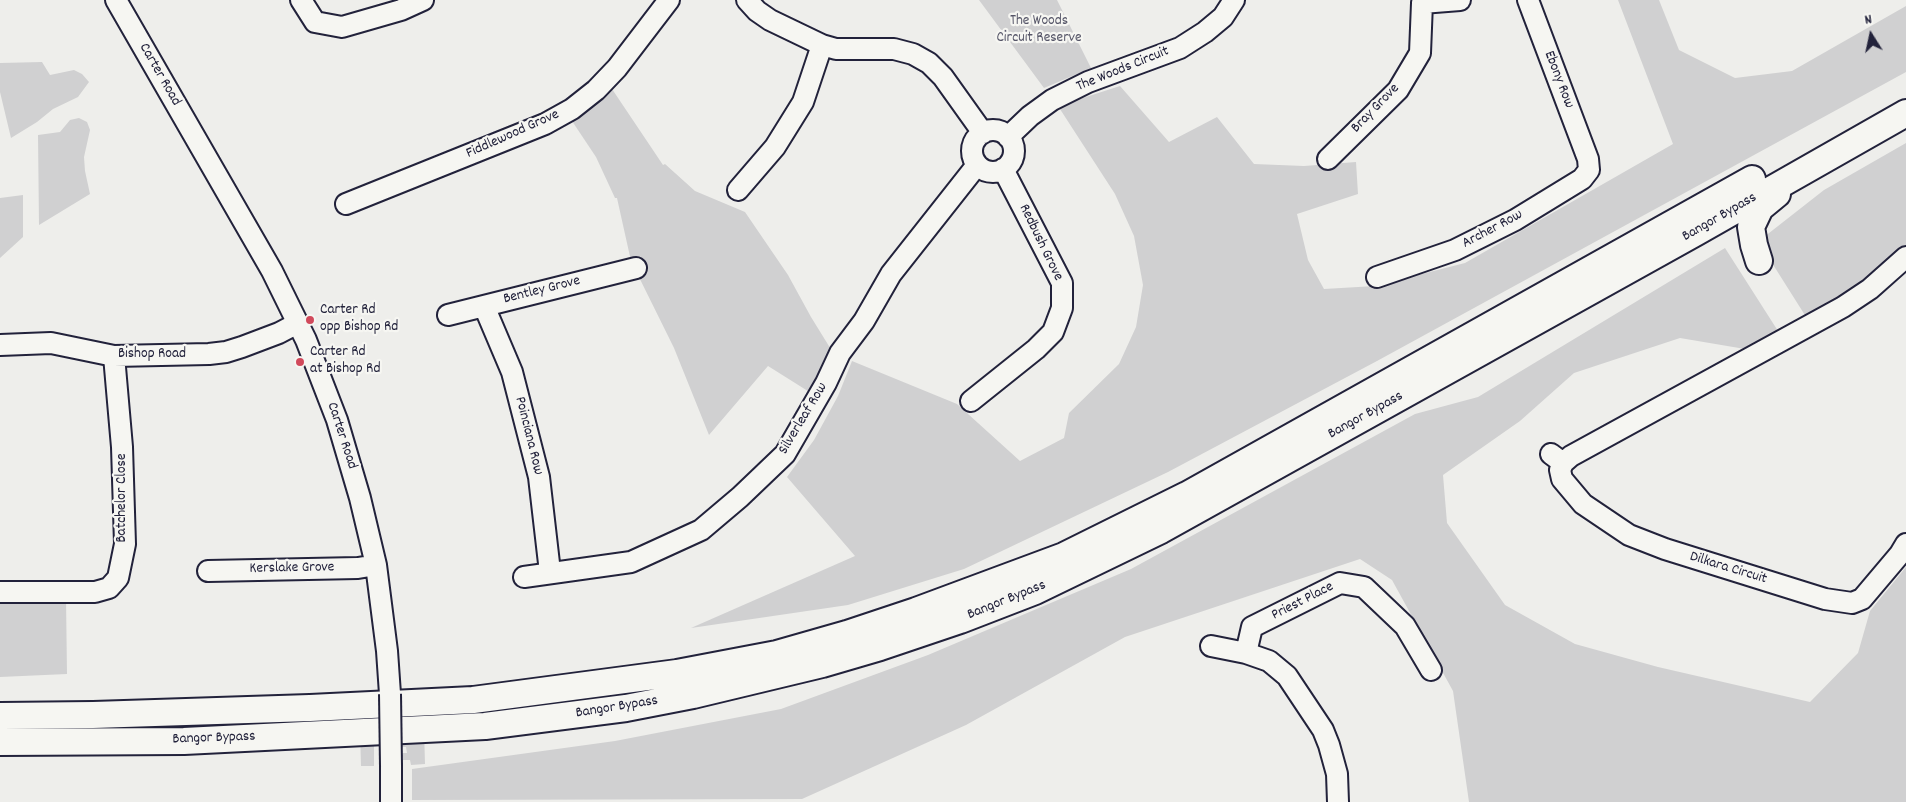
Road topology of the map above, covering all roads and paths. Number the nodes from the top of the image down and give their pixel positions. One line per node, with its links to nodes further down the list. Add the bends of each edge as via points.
1 (116, 0): 27 (street, Carter Road, via 272,271)
2 (301, 0): 3 (street, via 315,22 342,27 402,10)
3 (424, 0)
4 (669, 0): 20 (street, Fiddlewood Grove, via 617,68 572,109 545,124)
5 (747, 0): 9 (street, via 770,20)
6 (1234, 0): 13 (street, The Woods Circuit, via 1223,17 1180,48 1088,82 1052,100)
7 (1460, 0): 14 (street, Bray Grove, via 1422,3 1420,53 1398,90)
8 (1528, 0): 15 (street, Ebony Row)
9 (822, 45): 12 (street, via 836,50 894,49 914,54 943,77); 19 (street, via 803,102 775,147)
10 (1906, 93): 40 (main road, Bangor Bypass, via 1187,495 1064,556 856,631 777,654 677,673 473,700)
11 (1906, 113): 16 (main road, Bangor Bypass)
12 (983, 133): 13 (street, via 996,131); 17 (street, via 973,145 972,156)
13 (1008, 137): 18 (street, via 1013,146 1013,157)
14 (1328, 159)
15 (1588, 159): 24 (street, Archer Row, via 1589,170 1582,179 1515,220 1455,250)
16 (1818, 161): 21 (main road, Bangor Bypass); 21 (main road, via 1760,208 1751,227 1759,261 1728,232 1715,229)
17 (977, 165): 18 (street, via 989,172); 34 (street, Silverleaf Row, via 891,274 864,321 840,353 785,454 740,497 701,530 631,562)
18 (1003, 169): 30 (street, Redbush Grove, via 1062,283 1062,308 1053,332)
19 (738, 190)
20 (346, 204)
21 (1695, 233): 41 (main road, Bangor Bypass, via 1161,530 1035,591 960,620 822,664 626,708 485,726 184,741)
22 (1906, 256): 31 (street, Dilkara Circuit, via 1870,289 1843,307 1571,456 1557,459 1562,479 1583,504 1629,535 1825,599 1852,603 1862,599)
23 (636, 268): 25 (street, Bentley Grove)
24 (1376, 277)
25 (484, 306): 26 (street, Bentley Grove); 34 (street, Poinciana Row, via 512,372 538,477)
26 (448, 315)
27 (298, 323): 29 (street, Bishop Road, via 226,352); 32 (street, Carter Road, via 345,443)
28 (0, 345): 29 (street, Bishop Road, via 51,343)
29 (114, 356): 36 (street, Batchelor Close, via 122,447 125,544 118,578 109,588 95,592)
30 (971, 402)
31 (1906, 544)
32 (376, 565): 33 (street, Kerslake Grove); 42 (street, Carter Road, bridge, via 390,694)
33 (208, 571)
34 (550, 572): 35 (street, Silverleaf Row)
35 (524, 577)
36 (0, 592)
37 (1211, 646): 38 (street)
38 (1246, 653): 39 (street, Priest Place, via 1252,627 1340,583 1364,587 1378,600 1405,626); 43 (street, via 1268,661 1287,676 1315,715 1334,759)
39 (1431, 670)
40 (0, 716)
41 (0, 742)
42 (391, 802)
43 (1338, 802)

